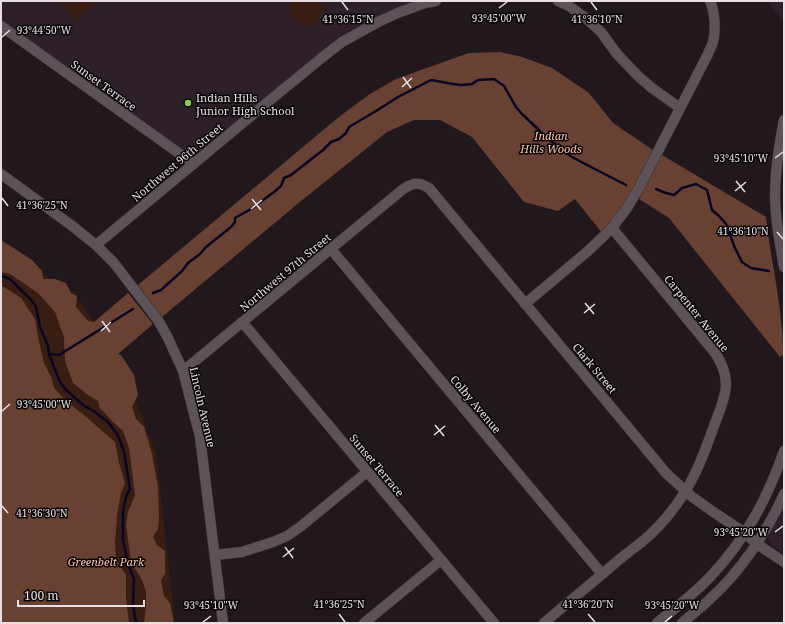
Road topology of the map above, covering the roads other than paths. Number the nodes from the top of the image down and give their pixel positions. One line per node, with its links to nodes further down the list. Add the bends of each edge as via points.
1 (436, 1): 7 (street, Northwest 96th Street, via 400,12 342,42)
2 (558, 1): 5 (street, via 587,19 638,76)
3 (710, 1): 5 (street, via 715,23 713,42)
4 (1, 26): 7 (street, Sunset Terrace)
5 (680, 108): 10 (street, via 639,188)
6 (784, 120): 13 (street, via 775,196)
7 (194, 164): 11 (street, Northwest 96th Street)
8 (1, 174): 11 (street, Lincoln Avenue)
9 (402, 190): 12 (street, Northwest 97th Street); 14 (street, Clark Street, via 414,184 429,188)
10 (612, 228): 14 (street, via 588,252); 19 (street, Carpenter Avenue, via 716,354 726,378 726,393 706,449)
11 (96, 245): 16 (street, Lincoln Avenue, via 114,263 158,320)
12 (331, 249): 15 (street, Northwest 97th Street); 26 (street, Colby Avenue)
13 (784, 267)
14 (525, 304): 19 (street, Clark Street, via 666,473)
15 (243, 322): 16 (street, Northwest 97th Street); 18 (street, Sunset Terrace)
16 (183, 371): 23 (street, Lincoln Avenue, via 200,437)
17 (784, 451): 21 (street, via 766,497)
18 (367, 472): 23 (street, via 287,536 242,552); 24 (street, Sunset Terrace)
19 (685, 491): 21 (street, Clark Street); 26 (street, Carpenter Avenue, via 657,528)
20 (784, 494): 22 (street)
21 (745, 534): 22 (street, Clark Street); 31 (street, via 710,577)
22 (757, 543): 25 (street, Clark Street); 32 (street, via 735,573)
23 (215, 555): 27 (street, Lincoln Avenue)
24 (441, 560): 28 (street); 29 (street, Sunset Terrace)
25 (784, 562)
26 (602, 574): 30 (street, Carpenter Avenue)
27 (223, 623)
28 (364, 623)
29 (494, 623)
30 (544, 623)
31 (657, 623)
32 (682, 623)

